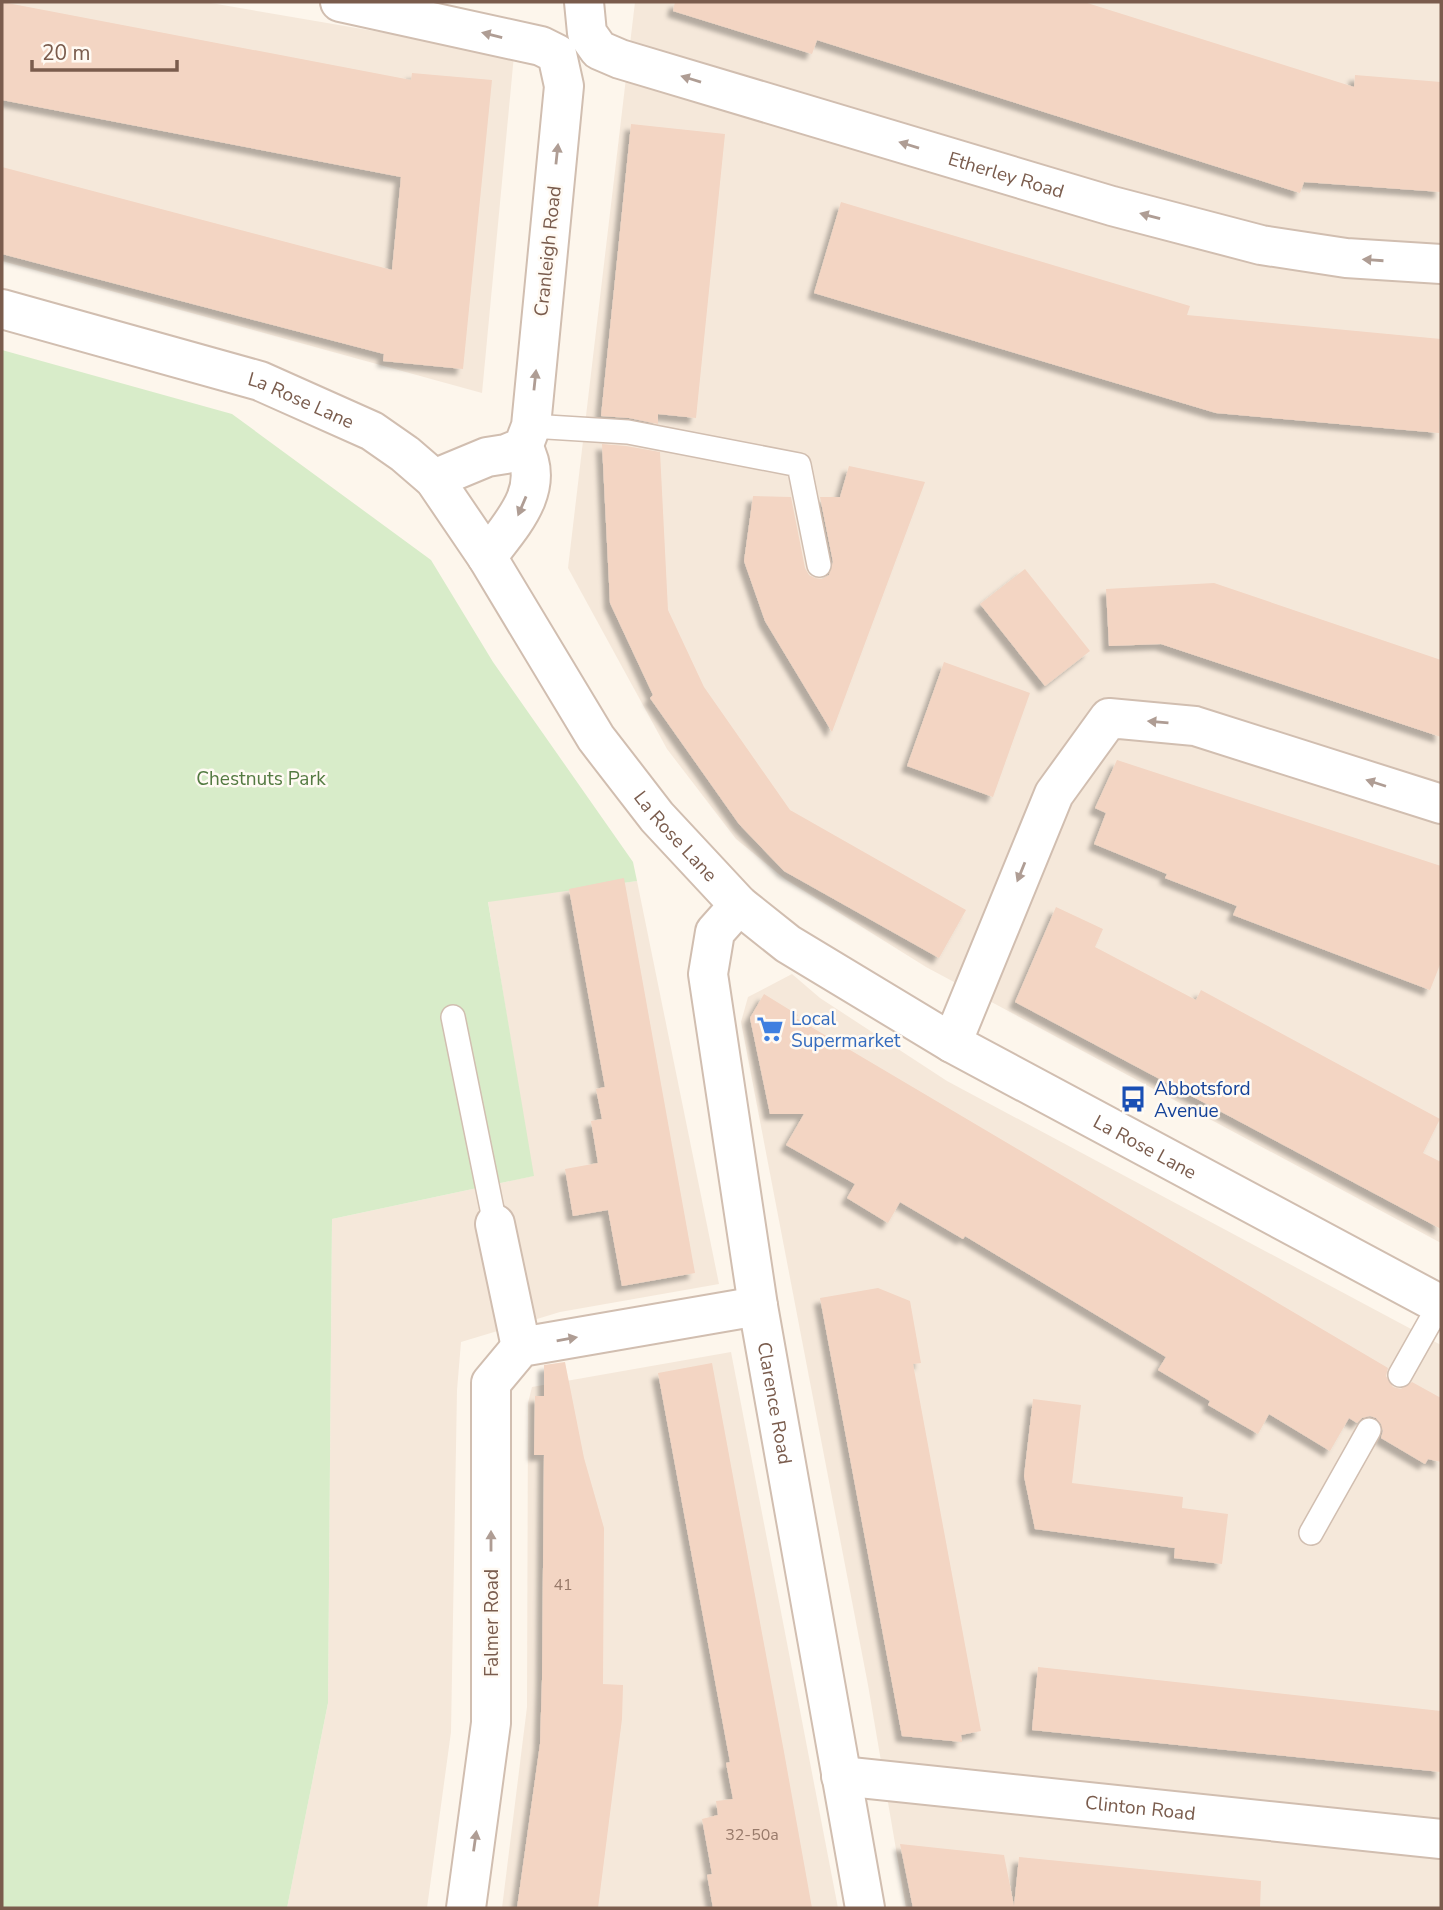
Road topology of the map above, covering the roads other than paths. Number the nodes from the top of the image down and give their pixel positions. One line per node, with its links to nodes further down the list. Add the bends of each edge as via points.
1 (340, 2): 2 (street, Etherley Road, one-way to 1, via 541,46)
2 (576, 30): 3 (street, Etherley Road, one-way to 2, via 1346,258 1261,245 1139,213 620,59 599,50); 5 (street, Cranleigh Road, one-way to 2, via 564,86)
3 (1441, 264)
4 (2, 309): 6 (street, La Rose Lane, via 260,381 372,431)
5 (527, 436): 6 (street, via 506,454); 7 (street, Cranleigh Road, one-way to 7, via 532,477 523,510); 8 (lane, via 628,432 799,465)
6 (434, 479): 7 (street, La Rose Lane)
7 (487, 557): 10 (street, La Rose Lane, via 596,738 657,817)
8 (819, 565)
9 (1441, 804): 12 (street, one-way to 12, via 1195,726 1109,718 1054,794)
10 (739, 905): 12 (street, La Rose Lane, via 788,944); 15 (street, Clarence Road, via 715,932 708,974)
11 (453, 1017): 13 (lane)
12 (952, 1043): 14 (street, La Rose Lane)
13 (495, 1224): 16 (street)
14 (1441, 1305): 17 (lane)
15 (758, 1306): 16 (street, one-way to 15); 20 (street, Clarence Road)
16 (521, 1347): 22 (street, Falmer Road, one-way to 16, via 491,1723 491,1382)
17 (1400, 1375)
18 (1368, 1430): 19 (lane)
19 (1311, 1533)
20 (841, 1776): 21 (street, Clinton Road); 23 (street, Clarence Road)
21 (1441, 1839)
22 (466, 1908)
23 (865, 1908)

